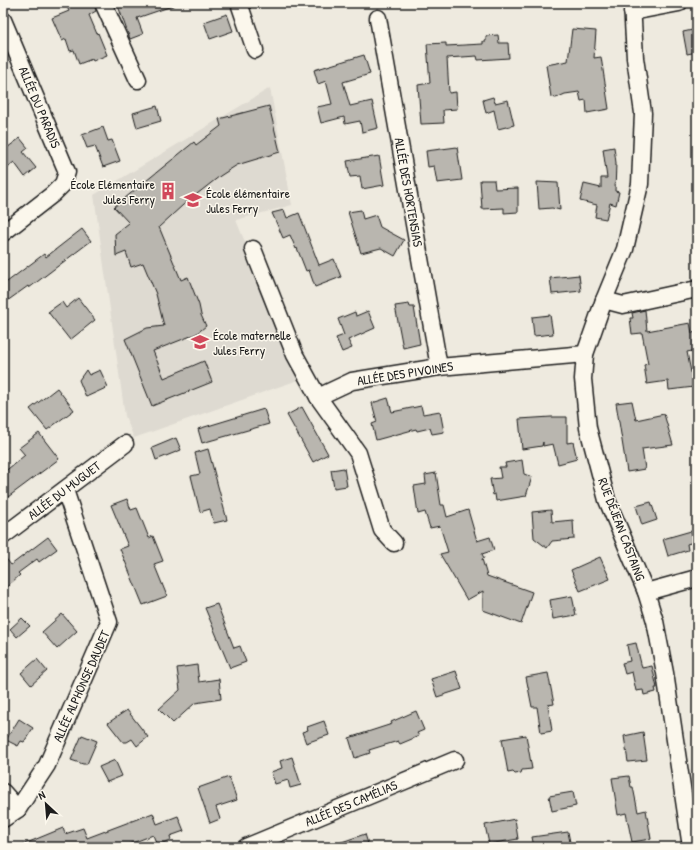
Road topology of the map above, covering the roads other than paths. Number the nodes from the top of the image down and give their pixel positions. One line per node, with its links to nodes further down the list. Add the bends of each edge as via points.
1 (103, 3): 8 (street)
2 (239, 3): 7 (street)
3 (679, 3): 4 (street)
4 (632, 8): 12 (street, RUE DÉJEAN CASTAING, via 635,58 643,113 640,184 625,249)
5 (378, 18): 14 (street, ALLÉE DES HORTENSIAS)
6 (3, 20): 9 (street, ALLÉE DU PARADIS, via 67,172 63,184 54,194)
7 (255, 50)
8 (138, 80)
9 (3, 233)
10 (253, 249): 15 (street, via 295,355)
11 (697, 289): 12 (street, via 623,305)
12 (604, 300): 13 (street, RUE DÉJEAN CASTAING)
13 (585, 354): 14 (street, ALLÉE DES PIVOINES); 21 (street, RUE DÉJEAN CASTAING, via 583,379 588,428 607,500)
14 (439, 367): 15 (street, ALLÉE DES PIVOINES, via 352,381)
15 (318, 397): 19 (street, via 358,453 382,530)
16 (125, 444): 17 (street, ALLÉE DU MUGUET)
17 (65, 490): 18 (street, ALLÉE DU MUGUET); 24 (street, ALLÉE ALPHONSE DAUDET, via 109,622 47,765)
18 (3, 536)
19 (394, 543)
20 (697, 578): 21 (street)
21 (646, 592): 27 (street, RUE DÉJEAN CASTAING, via 665,673)
22 (456, 760): 26 (street, ALLÉE DES CAMÉLIAS)
23 (3, 792): 24 (street)
24 (18, 809): 25 (street)
25 (3, 819)
26 (246, 847)
27 (691, 847)

